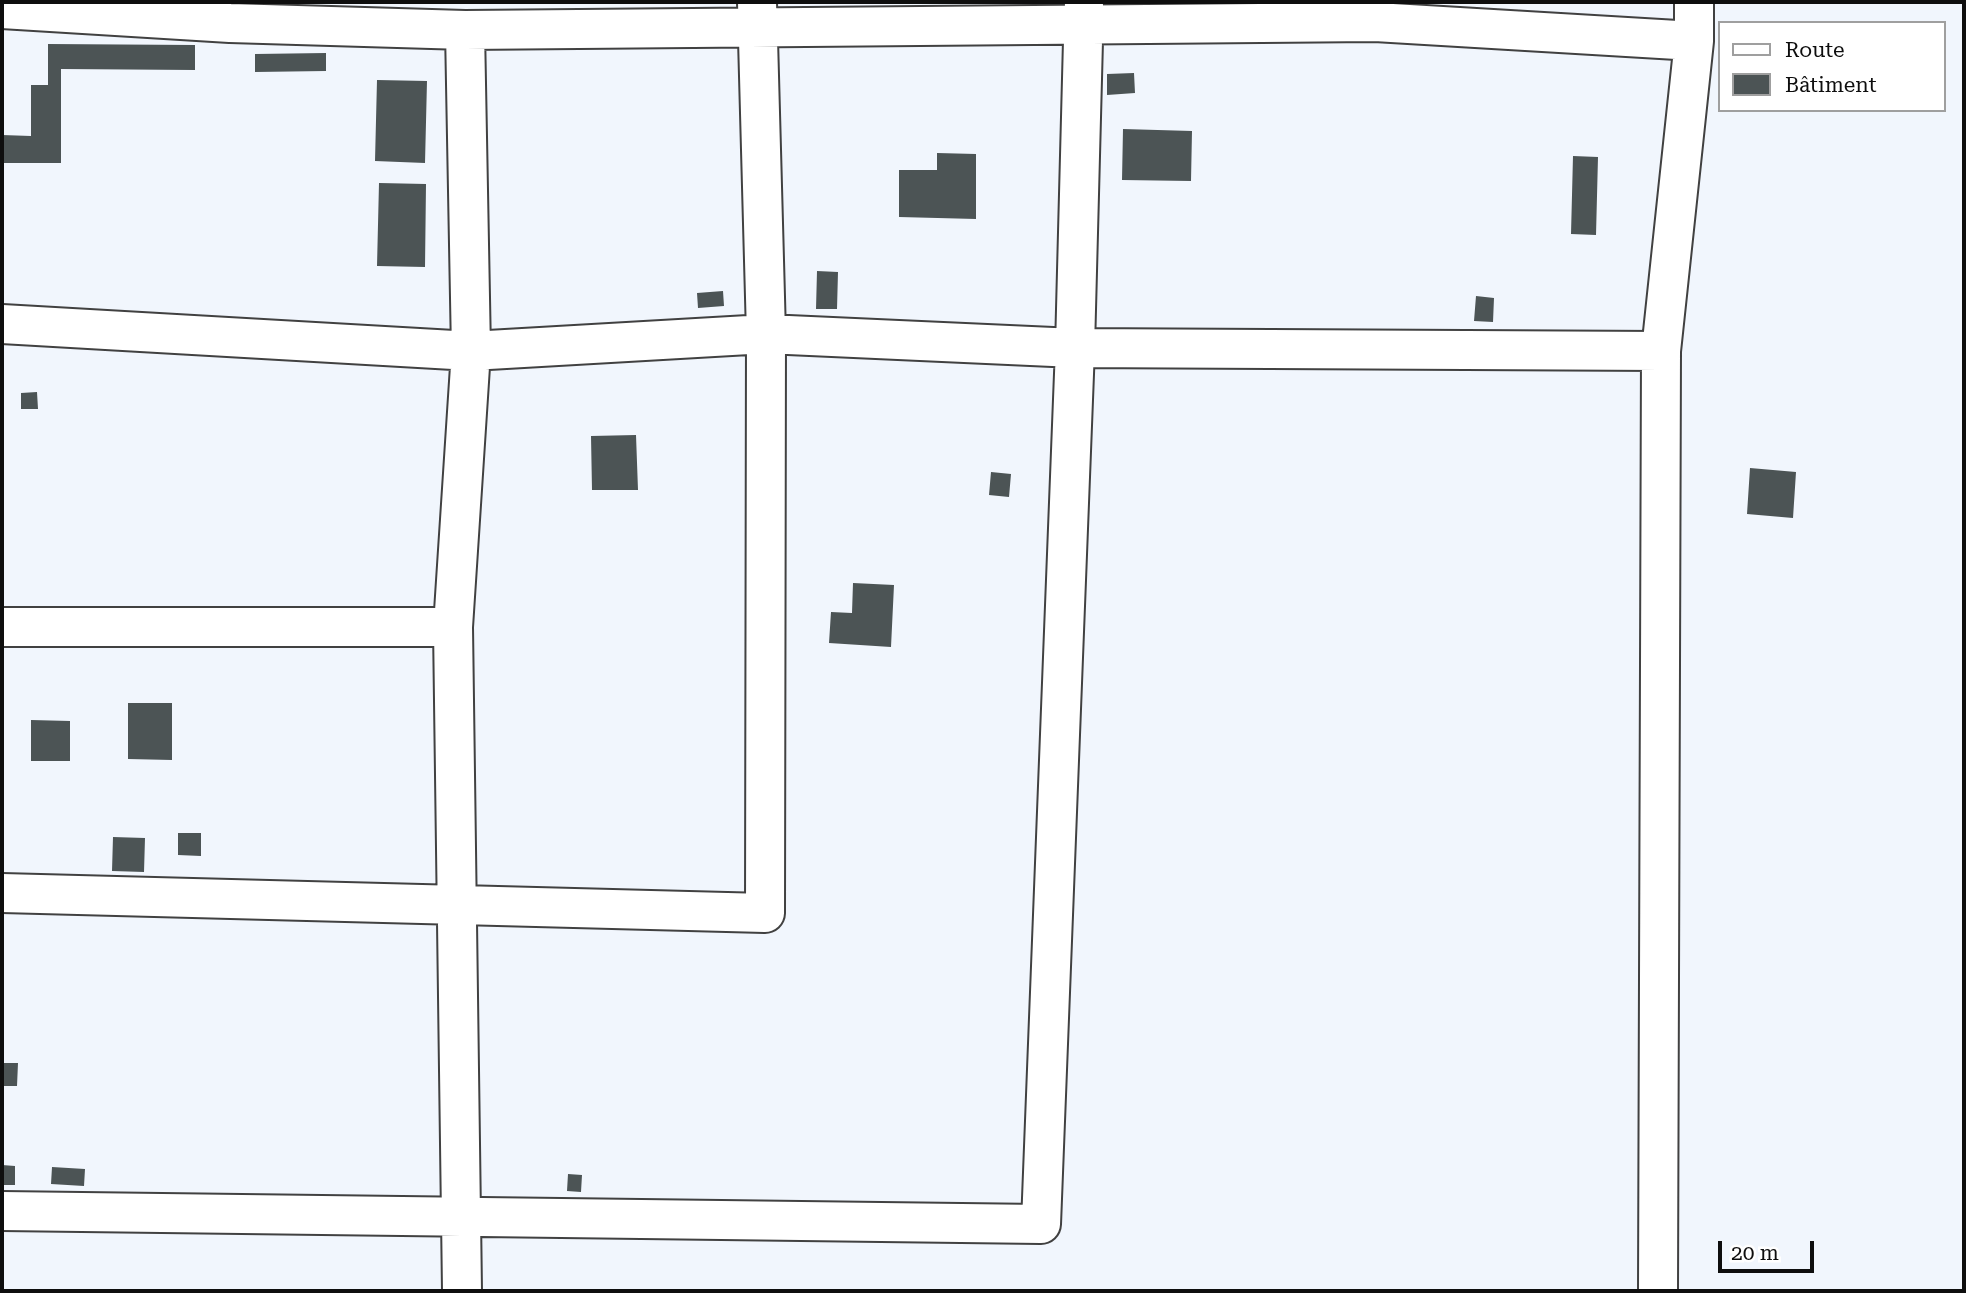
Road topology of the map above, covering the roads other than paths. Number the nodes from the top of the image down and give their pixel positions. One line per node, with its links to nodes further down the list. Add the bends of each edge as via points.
1 (1694, 2): 8 (street)
2 (2, 9): 3 (street)
3 (230, 12): 7 (street)
4 (1375, 12): 5 (street); 8 (street)
5 (1084, 13): 6 (street); 11 (street)
6 (757, 14): 7 (street); 10 (street)
7 (465, 30): 12 (street)
8 (1694, 41): 13 (street)
9 (2, 324): 12 (street)
10 (766, 334): 11 (street); 12 (street); 17 (street, via 765,913)
11 (1074, 348): 13 (street); 19 (street, via 1041,1224)
12 (471, 351): 15 (street)
13 (1661, 351): 21 (street)
14 (2, 627): 15 (street)
15 (453, 627): 17 (street)
16 (2, 893): 17 (street)
17 (457, 906): 19 (street)
18 (2, 1211): 19 (street)
19 (461, 1216): 20 (street)
20 (462, 1291)
21 (1658, 1291)

